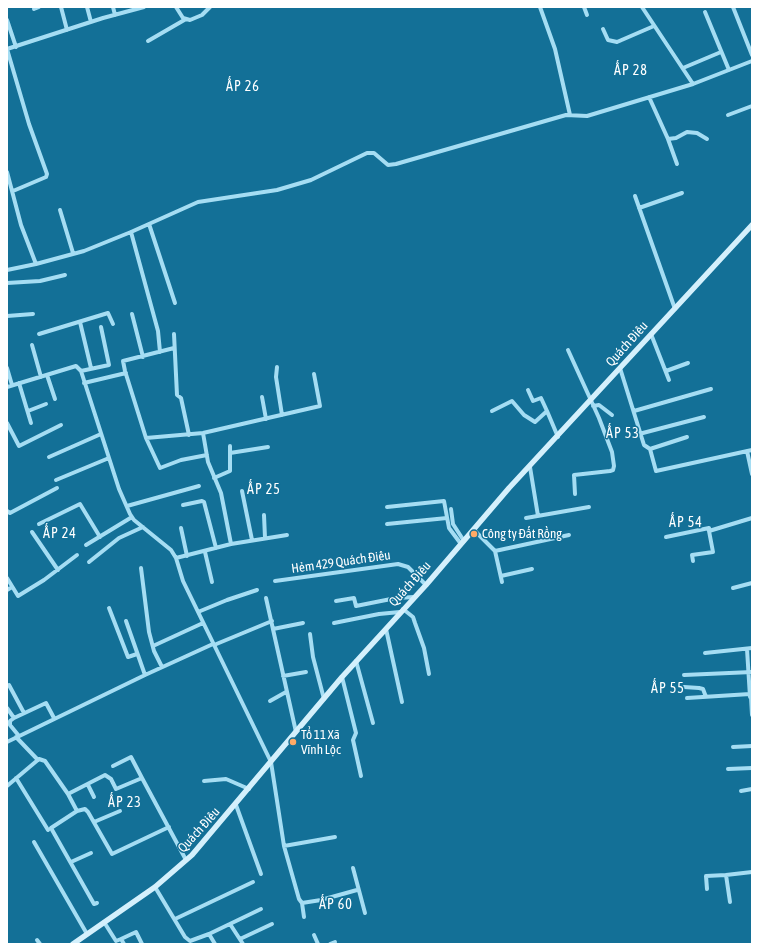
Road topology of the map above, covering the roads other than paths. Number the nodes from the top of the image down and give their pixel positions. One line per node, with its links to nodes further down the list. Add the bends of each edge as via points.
1 (40, 7): 13 (street)
2 (61, 7): 22 (street)
3 (87, 7): 19 (street)
4 (113, 7): 15 (street)
5 (144, 7): 12 (street)
6 (176, 7): 17 (street)
7 (210, 7): 17 (street, via 196,18)
8 (540, 7): 34 (street, via 555,49)
9 (584, 7): 16 (street)
10 (642, 7): 20 (street)
11 (734, 7): 27 (street)
12 (135, 8): 15 (street)
13 (34, 9)
14 (705, 12): 26 (street)
15 (115, 15): 19 (street)
16 (587, 15)
17 (186, 19): 23 (street)
18 (7, 20): 24 (street)
19 (91, 22): 22 (street)
20 (654, 26): 21 (street, via 617,42 608,40); 29 (street)
21 (603, 29)
22 (67, 30): 24 (street)
23 (148, 41)
24 (16, 47): 25 (street)
25 (7, 49): 40 (street, via 47,174 46,177)
26 (721, 52): 29 (street); 30 (street)
27 (752, 55)
28 (752, 61): 30 (street)
29 (682, 68): 31 (street)
30 (729, 70): 31 (street)
31 (693, 84): 32 (street)
32 (650, 97): 34 (street, via 587,116); 36 (street)
33 (752, 106): 35 (street)
34 (570, 115): 45 (street, via 396,164 388,164 374,153 367,152 311,180 277,190 198,202)
35 (728, 115)
36 (668, 139): 37 (street, via 687,132 697,133); 38 (street)
37 (707, 139)
38 (677, 164)
39 (7, 172): 40 (street)
40 (13, 191): 49 (street)
41 (682, 193): 43 (street)
42 (635, 196): 43 (street)
43 (639, 208): 54 (street)
44 (60, 210): 48 (street)
45 (149, 224): 47 (street); 53 (street)
46 (752, 225): 54 (main road, Quách Điêu)
47 (131, 232): 48 (street); 67 (street, via 158,331)
48 (73, 253): 49 (street)
49 (36, 264): 50 (street)
50 (7, 270)
51 (65, 275): 52 (street)
52 (7, 283)
53 (175, 303)
54 (675, 308): 63 (main road, Quách Điêu)
55 (33, 314): 57 (street)
56 (132, 314): 68 (street)
57 (7, 316)
58 (80, 322): 59 (street, via 108,313); 61 (street); 72 (street)
59 (113, 324)
60 (101, 327): 72 (street, via 108,365)
61 (39, 334)
62 (174, 334): 65 (street)
63 (651, 334): 73 (main road, Quách Điêu); 75 (street)
64 (32, 345): 79 (street)
65 (174, 348): 67 (street); 105 (street, via 177,395 181,398)
66 (568, 350): 89 (street)
67 (160, 352): 68 (street)
68 (143, 357): 76 (street, via 124,361)
69 (688, 363): 75 (street)
70 (277, 367): 95 (street)
71 (7, 368): 83 (street)
72 (92, 368): 74 (street)
73 (620, 368): 89 (main road, Quách Điêu); 94 (street)
74 (81, 371): 78 (street, via 76,366); 82 (street)
75 (666, 371): 80 (street)
76 (126, 373): 82 (street); 108 (street)
77 (314, 374): 95 (street, via 320,406)
78 (47, 375): 79 (street); 88 (street)
79 (41, 377): 81 (street)
80 (669, 380)
81 (18, 383): 83 (street); 91 (street)
82 (84, 383): 103 (street)
83 (12, 385): 84 (street)
84 (7, 387)
85 (712, 389): 94 (street)
86 (528, 390): 93 (street, via 533,400 541,398)
87 (262, 397): 98 (street)
88 (55, 399)
89 (592, 403): 96 (street); 106 (main road, Quách Điêu); 124 (street, via 612,452 614,467 610,471 574,475)
90 (46, 404): 91 (street)
91 (28, 411): 100 (street)
92 (492, 411): 93 (street, via 512,401 524,415 535,422)
93 (547, 411): 106 (street)
94 (634, 411): 104 (street)
95 (282, 415): 98 (street)
96 (612, 415)
97 (704, 417): 104 (street)
98 (266, 419): 102 (street)
99 (7, 423): 101 (street, via 18,446)
100 (31, 423)
101 (60, 425)
102 (203, 433): 105 (street); 114 (street)
103 (101, 434): 115 (street); 116 (street)
104 (639, 434): 111 (street, via 644,445)
105 (188, 435): 108 (street)
106 (558, 437): 117 (main road, Quách Điêu)
107 (687, 437): 111 (street)
108 (146, 438): 114 (street, via 160,468)
109 (230, 446): 113 (street)
110 (268, 447): 113 (street)
111 (650, 448): 112 (street, via 656,472)
112 (750, 450): 118 (street)
113 (230, 453): 119 (street, via 230,471)
114 (207, 455): 119 (street)
115 (49, 456)
116 (109, 458): 120 (street); 126 (street)
117 (530, 467): 132 (street); 141 (main road, Quách Điêu)
118 (752, 474)
119 (214, 478): 151 (street, via 221,493)
120 (56, 480)
121 (200, 486): 126 (street)
122 (57, 488): 130 (street, via 10,512)
123 (242, 491): 149 (street)
124 (575, 494)
125 (183, 505): 153 (street, via 204,502)
126 (126, 506): 133 (street)
127 (387, 507): 134 (street, via 444,501)
128 (589, 508): 132 (street)
129 (451, 509): 150 (street, via 453,524)
130 (7, 511)
131 (264, 514): 148 (street)
132 (538, 516): 135 (street)
133 (132, 517): 139 (street); 146 (street)
134 (447, 518): 138 (street); 150 (street, via 449,528)
135 (526, 518)
136 (752, 518): 142 (street)
137 (39, 524): 146 (street, via 80,504)
138 (387, 524)
139 (143, 527): 158 (street, via 171,550); 160 (street, via 119,538)
140 (181, 528): 157 (street)
141 (474, 530): 150 (main road, Quách Điêu); 154 (street)
142 (709, 531): 147 (street, via 709,528); 159 (street, via 713,552 692,555)
143 (32, 532): 163 (street)
144 (287, 535): 148 (street)
145 (569, 535): 154 (street)
146 (100, 537): 152 (street)
147 (666, 537)
148 (265, 538): 149 (street)
149 (252, 540): 151 (street)
150 (462, 542): 170 (main road, Quách Điêu)
151 (231, 544): 153 (street)
152 (86, 545)
153 (216, 548): 155 (street)
154 (495, 551): 164 (street)
155 (205, 552): 157 (street); 167 (street)
156 (77, 555): 163 (street)
157 (187, 556): 158 (street)
158 (176, 558): 180 (street, via 183,581)
159 (693, 561)
160 (89, 562)
161 (141, 568): 190 (street)
162 (532, 569): 164 (street)
163 (58, 570): 171 (street, via 18,596)
164 (501, 576): 168 (street)
165 (7, 578): 171 (street)
166 (276, 581): 170 (street, Hẻm 429 Quách Điêu, via 398,564 408,567)
167 (212, 582)
168 (502, 582)
169 (752, 583): 172 (street)
170 (426, 585): 175 (main road, Quách Điêu)
171 (12, 587): 173 (street)
172 (733, 588)
173 (7, 590)
174 (257, 590): 180 (street)
175 (414, 597): 177 (street, via 356,606 354,598); 179 (main road, Quách Điêu)
176 (266, 598): 182 (street)
177 (336, 601)
178 (110, 608): 193 (street, via 128,657)
179 (402, 610): 183 (street); 186 (main road, Quách Điêu); 198 (street, via 413,617 424,648)
180 (198, 612): 184 (street)
181 (126, 621): 193 (street)
182 (272, 621): 187 (street); 189 (street)
183 (334, 622)
184 (203, 623): 189 (street); 190 (street)
185 (303, 623): 187 (street)
186 (385, 628): 194 (main road, Quách Điêu); 211 (street)
187 (273, 630): 200 (street)
188 (310, 634): 209 (street, via 313,658)
189 (214, 645): 195 (street); 224 (street)
190 (153, 646): 195 (street)
191 (750, 649): 192 (street); 197 (street)
192 (705, 653)
193 (138, 654): 199 (street)
194 (356, 661): 202 (main road, Quách Điêu); 217 (street)
195 (162, 668): 199 (street)
196 (306, 672): 200 (street)
197 (750, 672): 201 (street); 207 (street)
198 (429, 674)
199 (145, 675): 216 (street)
200 (283, 676): 205 (street)
201 (684, 676)
202 (342, 677): 209 (main road, Quách Điêu); 228 (street, via 356,733 353,740)
203 (9, 685): 213 (street)
204 (684, 687): 206 (street, via 702,689)
205 (286, 692): 210 (street); 218 (street)
206 (706, 696): 207 (street); 208 (street)
207 (751, 696): 214 (street)
208 (687, 698)
209 (324, 699): 218 (main road, Quách Điêu)
210 (270, 701)
211 (402, 702)
212 (7, 708): 215 (street)
213 (24, 713): 215 (street); 216 (street, via 46,703)
214 (752, 715)
215 (14, 718): 219 (street, via 10,725)
216 (54, 718): 219 (street)
217 (373, 724)
218 (297, 732): 224 (main road, Quách Điêu)
219 (17, 736): 220 (street); 223 (street)
220 (7, 742)
221 (752, 746): 222 (street)
222 (733, 747)
223 (38, 760): 229 (street); 237 (street, via 45,761)
224 (271, 762): 234 (main road, Quách Điêu); 247 (street)
225 (113, 766): 230 (street, via 131,757)
226 (752, 768): 227 (street)
227 (728, 769)
228 (361, 776)
229 (16, 778): 233 (street); 244 (street)
230 (142, 778): 232 (street, via 116,789 111,779 105,775); 243 (street)
231 (204, 781): 234 (street, via 226,779)
232 (88, 785): 237 (street); 238 (street)
233 (7, 786)
234 (249, 788): 239 (main road, Quách Điêu)
235 (752, 789): 236 (street)
236 (741, 791)
237 (68, 794): 240 (street)
238 (94, 797)
239 (236, 805): 249 (main road, Quách Điêu); 253 (street)
240 (77, 811): 242 (street, via 86,810); 250 (street, via 50,828)
241 (120, 812): 242 (street)
242 (94, 822): 243 (street, via 108,851 113,854)
243 (168, 827): 249 (street)
244 (48, 830)
245 (335, 837): 247 (street)
246 (34, 842): 269 (street)
247 (284, 846): 259 (street)
248 (91, 853): 250 (street)
249 (186, 860): 256 (main road, Quách Điêu)
250 (71, 862): 261 (street, via 94,904)
251 (353, 868): 258 (street)
252 (752, 872): 254 (street)
253 (261, 874)
254 (726, 875): 257 (street, via 706,876); 260 (street)
255 (253, 882): 265 (street)
256 (156, 887): 265 (street); 266 (main road, Quách Điêu)
257 (707, 889)
258 (357, 890): 259 (street, via 321,900); 263 (street)
259 (302, 902): 264 (street)
260 (730, 902)
261 (97, 903)
262 (261, 909): 267 (street)
263 (365, 913)
264 (304, 917)
265 (175, 919): 273 (street)
266 (104, 922): 269 (main road, Quách Điêu); 272 (street, via 116,941)
267 (230, 924): 270 (street); 274 (street)
268 (272, 924): 274 (street)
269 (87, 934): 276 (main road, Quách Điêu)
270 (209, 934): 273 (street, via 194,940); 280 (street)
271 (314, 935): 282 (street)
272 (121, 939): 277 (street); 278 (street, via 136,932)
273 (187, 939): 279 (street)
274 (240, 939): 281 (street)
275 (335, 942): 283 (street)
276 (73, 944)
277 (124, 944)
278 (142, 944)
279 (189, 944)
280 (215, 944)
281 (244, 944)
282 (317, 944)
283 (330, 944)

